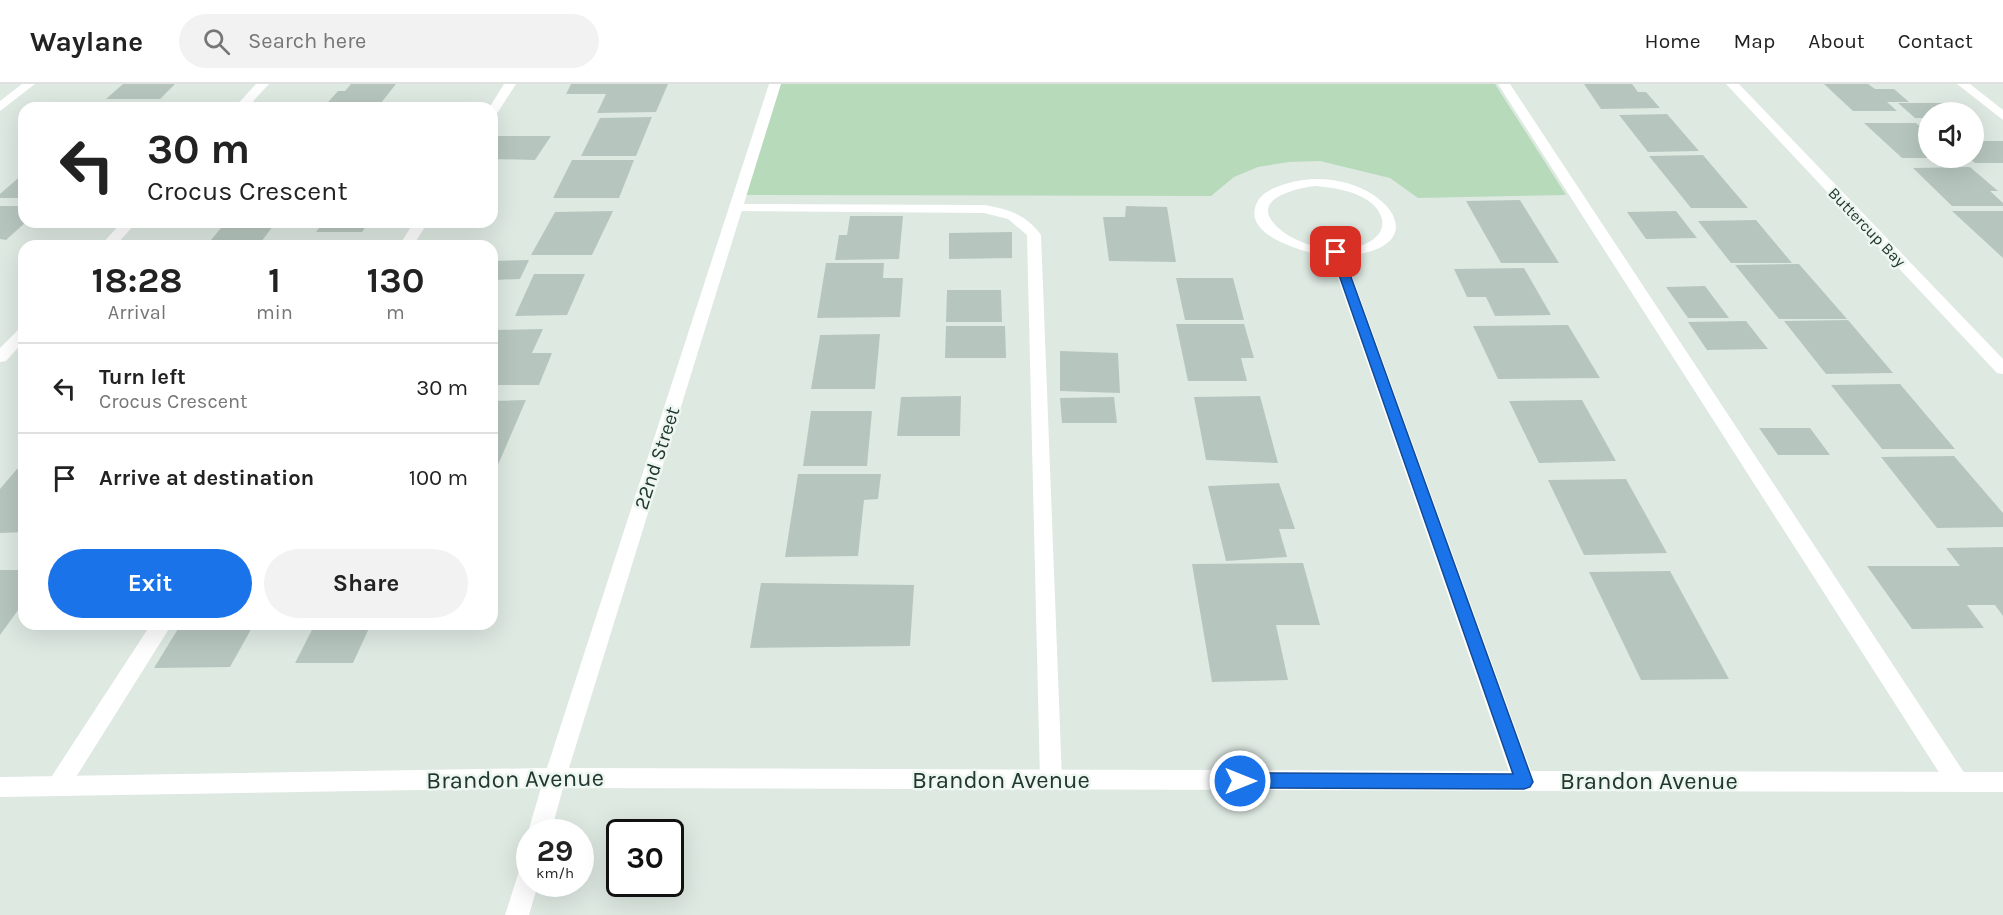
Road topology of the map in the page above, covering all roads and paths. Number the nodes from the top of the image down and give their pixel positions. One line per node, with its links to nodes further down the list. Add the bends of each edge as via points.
1 (29, 84): 10 (street)
2 (263, 84): 8 (street)
3 (510, 84): 9 (street)
4 (775, 84): 12 (street, 22nd Street)
5 (1504, 84): 22 (street)
6 (1732, 84): 18 (street, Buttercup Bay)
7 (1963, 84): 11 (street)
8 (246, 102)
9 (498, 103)
10 (0, 107)
11 (2003, 116)
12 (737, 208): 20 (street, 22nd Street); 21 (street, via 984,209 1009,214 1026,223 1034,235)
13 (124, 228): 14 (street)
14 (113, 240)
15 (1336, 252): 15 (street, via 1356,251 1384,238 1390,218 1383,207 1355,190 1315,182 1278,189 1267,198 1262,208 1264,221 1275,233 1292,243); 23 (street)
16 (18, 338): 17 (street)
17 (0, 357)
18 (2003, 369)
19 (158, 630): 25 (street)
20 (555, 778): 21 (street, Brandon Avenue); 25 (street, Brandon Avenue); 27 (street, 22nd Street)
21 (1051, 780): 23 (street, Brandon Avenue)
22 (1957, 781): 23 (street, Brandon Avenue); 24 (street, Brandon Avenue)
23 (1524, 782)
24 (2003, 782)
25 (58, 786): 26 (street, Brandon Avenue)
26 (0, 787)
27 (544, 819)
28 (522, 897): 29 (street)
29 (517, 915)

